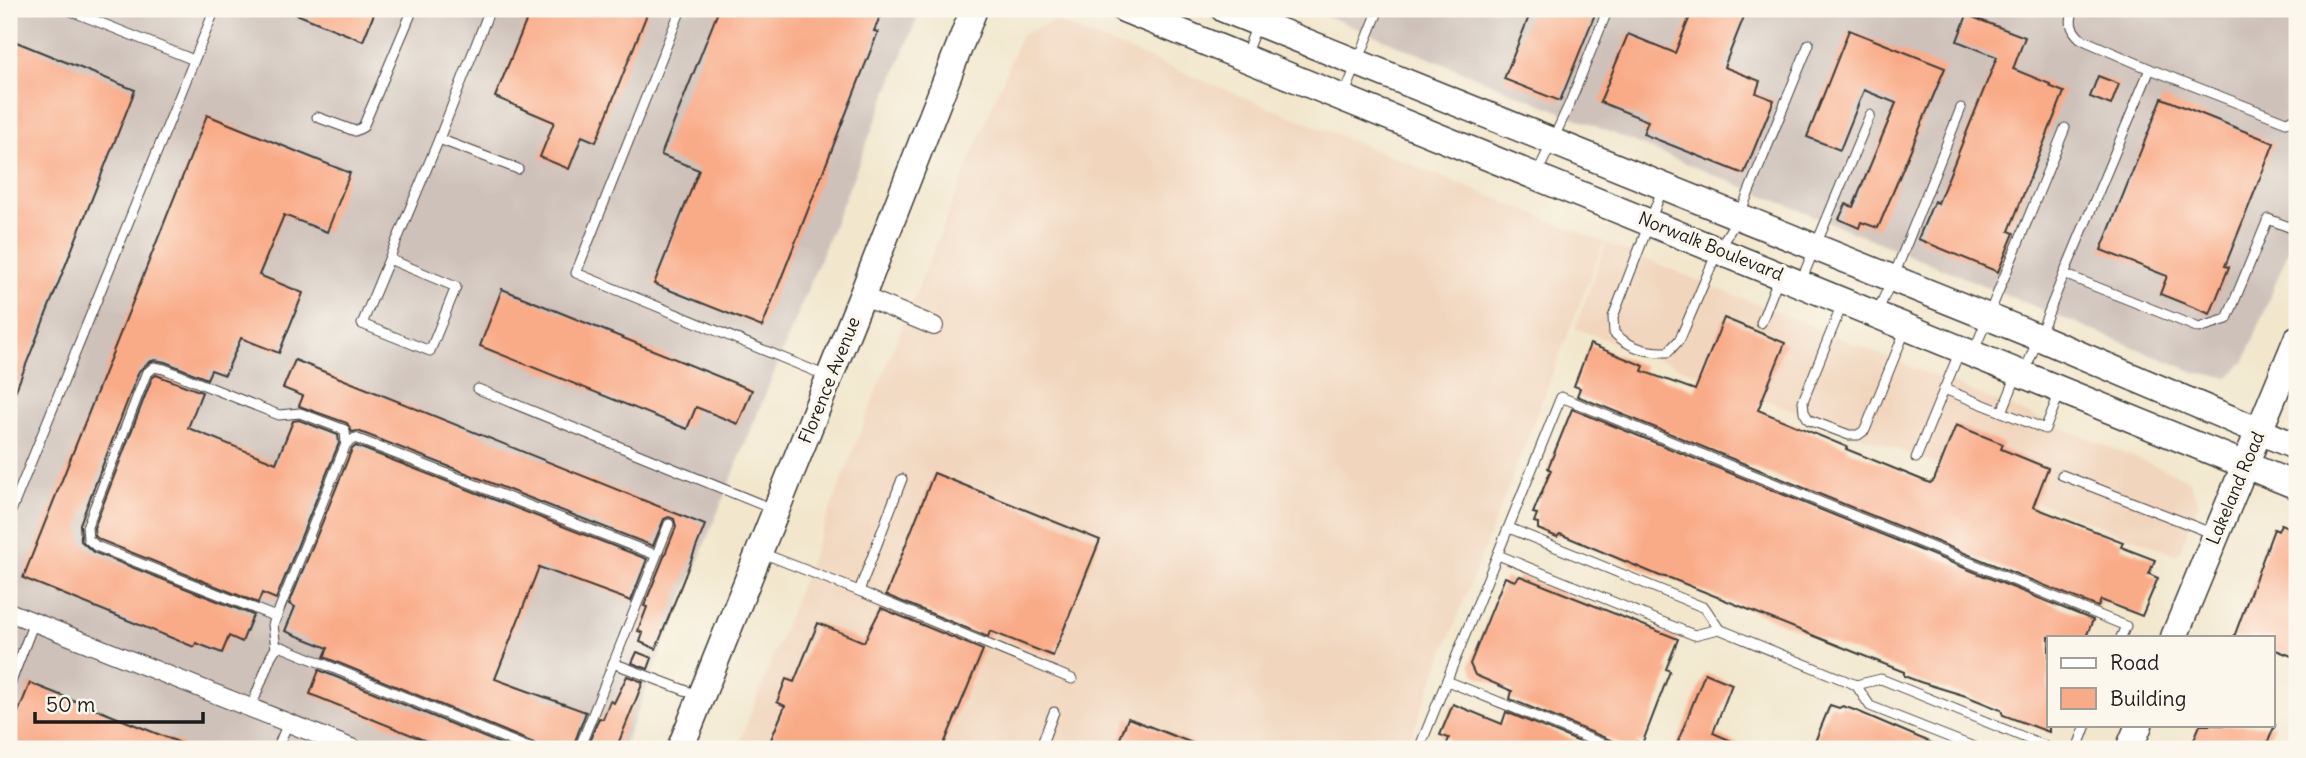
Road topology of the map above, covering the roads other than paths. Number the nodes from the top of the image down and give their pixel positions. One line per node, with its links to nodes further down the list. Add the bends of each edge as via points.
1 (66, 9): 15 (lane)
2 (215, 9): 15 (lane)
3 (413, 9): 21 (lane, via 363,127 355,131)
4 (491, 9): 24 (lane)
5 (681, 9): 49 (lane, via 576,273)
6 (974, 9): 38 (main road, Florence Avenue)
7 (1124, 9): 14 (main road, Norwalk Boulevard, via 1161,20)
8 (1224, 9): 12 (main road)
9 (1379, 9): 16 (lane)
10 (1608, 9): 25 (lane)
11 (2074, 9): 17 (lane, via 2072,31 2081,39)
12 (1260, 16): 14 (lane); 16 (main road)
13 (1809, 44): 29 (lane)
14 (1244, 57): 18 (main road, Norwalk Boulevard)
15 (194, 60): 63 (lane)
16 (1358, 63): 18 (lane); 25 (main road)
17 (2150, 69): 22 (lane, via 2286,122); 35 (lane)
18 (1343, 98): 27 (main road, Norwalk Boulevard)
19 (1961, 108): 37 (lane)
20 (1870, 115): 32 (lane)
21 (317, 117)
22 (2297, 118)
23 (2066, 128): 41 (lane)
24 (439, 139): 26 (lane); 34 (lane)
25 (1553, 142): 27 (lane); 28 (main road)
26 (518, 169)
27 (1536, 176): 30 (main road, Norwalk Boulevard)
28 (1664, 186): 29 (main road); 30 (lane)
29 (1739, 216): 32 (main road); 33 (lane)
30 (1650, 221): 33 (main road, Norwalk Boulevard); 33 (lane, via 1613,317 1614,332 1625,343 1652,353 1668,352 1680,339)
31 (2297, 230): 35 (lane, via 2268,219 2227,319 2199,328)
32 (1817, 248): 36 (lane); 37 (main road)
33 (1718, 250): 36 (main road, Norwalk Boulevard)
34 (389, 259): 34 (lane, via 456,287 430,351 362,324)
35 (2064, 274): 45 (lane)
36 (1790, 278): 39 (main road, Norwalk Boulevard); 42 (lane)
37 (1893, 278): 40 (lane); 41 (main road)
38 (862, 296): 43 (street); 49 (main road, Florence Avenue)
39 (1843, 300): 40 (main road, Norwalk Boulevard); 44 (lane, via 1803,401 1810,420 1849,435 1865,430)
40 (1876, 313): 44 (main road, Norwalk Boulevard)
41 (1987, 316): 45 (main road); 47 (lane)
42 (1760, 323)
43 (934, 326)
44 (1907, 326): 47 (main road, Norwalk Boulevard)
45 (2038, 337): 48 (lane); 54 (main road)
46 (2297, 339): 54 (main road, Lakeland Road)
47 (1967, 351): 48 (main road, Norwalk Boulevard); 52 (lane)
48 (2021, 372): 50 (main road, Norwalk Boulevard); 53 (lane)
49 (830, 377): 62 (main road, Florence Avenue)
50 (2062, 388): 53 (lane, via 2045,429); 58 (main road, Norwalk Boulevard)
51 (478, 389): 62 (lane)
52 (1944, 389): 53 (lane); 57 (lane)
53 (2002, 412)
54 (2259, 432): 56 (main road); 58 (main road, Lakeland Road)
55 (346, 444): 68 (lane, via 355,438 366,440); 72 (lane); 72 (lane, via 345,430 300,413 279,415 164,369 154,368 146,374 87,527 88,539)
56 (2297, 447)
57 (1916, 458)
58 (2244, 465): 61 (main road, Norwalk Boulevard); 66 (main road, Lakeland Road)
59 (2062, 475): 66 (lane)
60 (902, 479): 70 (lane)
61 (2297, 486)
62 (776, 510): 67 (main road, Florence Avenue)
63 (9, 516)
64 (669, 524): 68 (lane)
65 (1509, 528): 69 (lane); 74 (lane, via 1704,608); 75 (lane, via 1561,397 2126,626)
66 (2216, 535): 76 (main road, Lakeland Road)
67 (760, 552): 70 (lane); 83 (main road, Florence Avenue)
68 (656, 555): 78 (lane)
69 (1498, 555): 74 (lane, via 1694,635); 80 (lane)
70 (859, 591): 79 (lane)
71 (9, 612): 73 (street)
72 (276, 617): 77 (lane)
73 (34, 622): 82 (lane); 84 (street)
74 (1719, 629): 81 (lane)
75 (2121, 636)
76 (2174, 636)
77 (275, 648): 84 (lane); 91 (lane, via 282,647)
78 (613, 663): 83 (lane); 92 (lane)
79 (1072, 679)
80 (1447, 681): 95 (lane); 96 (lane)
81 (1856, 685): 97 (lane, via 1870,706); 98 (lane, via 1881,679)
82 (9, 687)
83 (702, 696): 93 (main road, Florence Avenue)
84 (251, 708): 86 (street)
85 (1054, 712): 94 (lane)
86 (288, 723): 89 (lane); 90 (street)
87 (2086, 726): 99 (lane)
88 (2139, 726): 100 (main road)
89 (277, 749)
90 (354, 749)
91 (530, 749)
92 (579, 749)
93 (680, 749)
94 (1040, 749)
95 (1419, 749)
96 (1615, 749)
97 (1979, 749)
98 (2047, 749)
99 (2077, 749)
100 (2129, 749)

